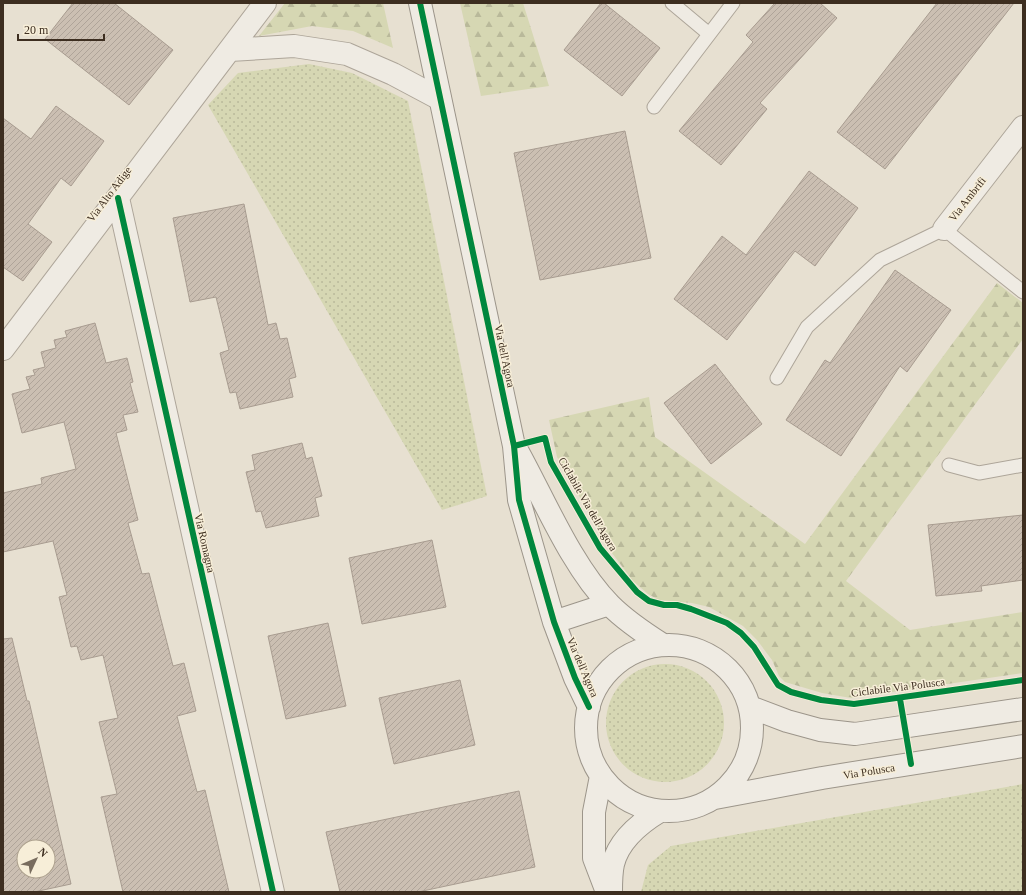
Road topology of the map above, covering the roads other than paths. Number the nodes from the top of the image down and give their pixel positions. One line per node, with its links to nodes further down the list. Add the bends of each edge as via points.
1 (264, 3): 6 (street, Via Alto Adige)
2 (420, 3): 7 (street, Via dell'Agora)
3 (672, 3): 5 (lane)
4 (733, 3): 5 (lane)
5 (709, 34): 8 (lane)
6 (230, 50): 7 (street, via 294,46 347,54 393,74); 10 (street, Via Alto Adige)
7 (440, 99): 15 (street, Via dell'Agora)
8 (654, 107)
9 (1023, 127): 11 (street, Via Ambrifi)
10 (118, 198): 13 (street, Via Alto Adige); 28 (street, Via Romagna)
11 (944, 229): 12 (lane, Via Ambrifi); 14 (lane, via 880,260 807,327)
12 (1023, 292)
13 (3, 349)
14 (778, 378)
15 (514, 446): 18 (street, Via dell'Agora, via 585,574); 19 (street, Via dell'Agora, via 519,500)
16 (949, 465): 17 (lane, via 979,473)
17 (1023, 465)
18 (609, 604): 19 (street); 20 (street, Via dell'Agora, via 633,625)
19 (554, 622): 21 (street, Via dell'Agora)
20 (663, 645): 21 (street, Via dell'Agora, via 638,651 616,664 599,683); 22 (street, Via dell'Agora, via 691,648 717,661 737,681)
21 (589, 707): 25 (street, Via dell'Agora, via 586,731 590,754)
22 (750, 707): 23 (street, via 820,730 855,734); 26 (street, Via dell'Agora, via 752,733 747,758 734,780)
23 (1023, 709)
24 (1023, 746): 26 (street, Via Polusca)
25 (601, 776): 27 (street, Via dell'Agora, via 617,793 637,805); 29 (street, via 594,812 594,858)
26 (715, 798): 27 (street, Via dell'Agora, via 698,807)
27 (660, 811): 30 (street, Via dell'Agora, via 641,822 626,839 614,863)
28 (273, 892)
29 (607, 892)
30 (610, 892)

